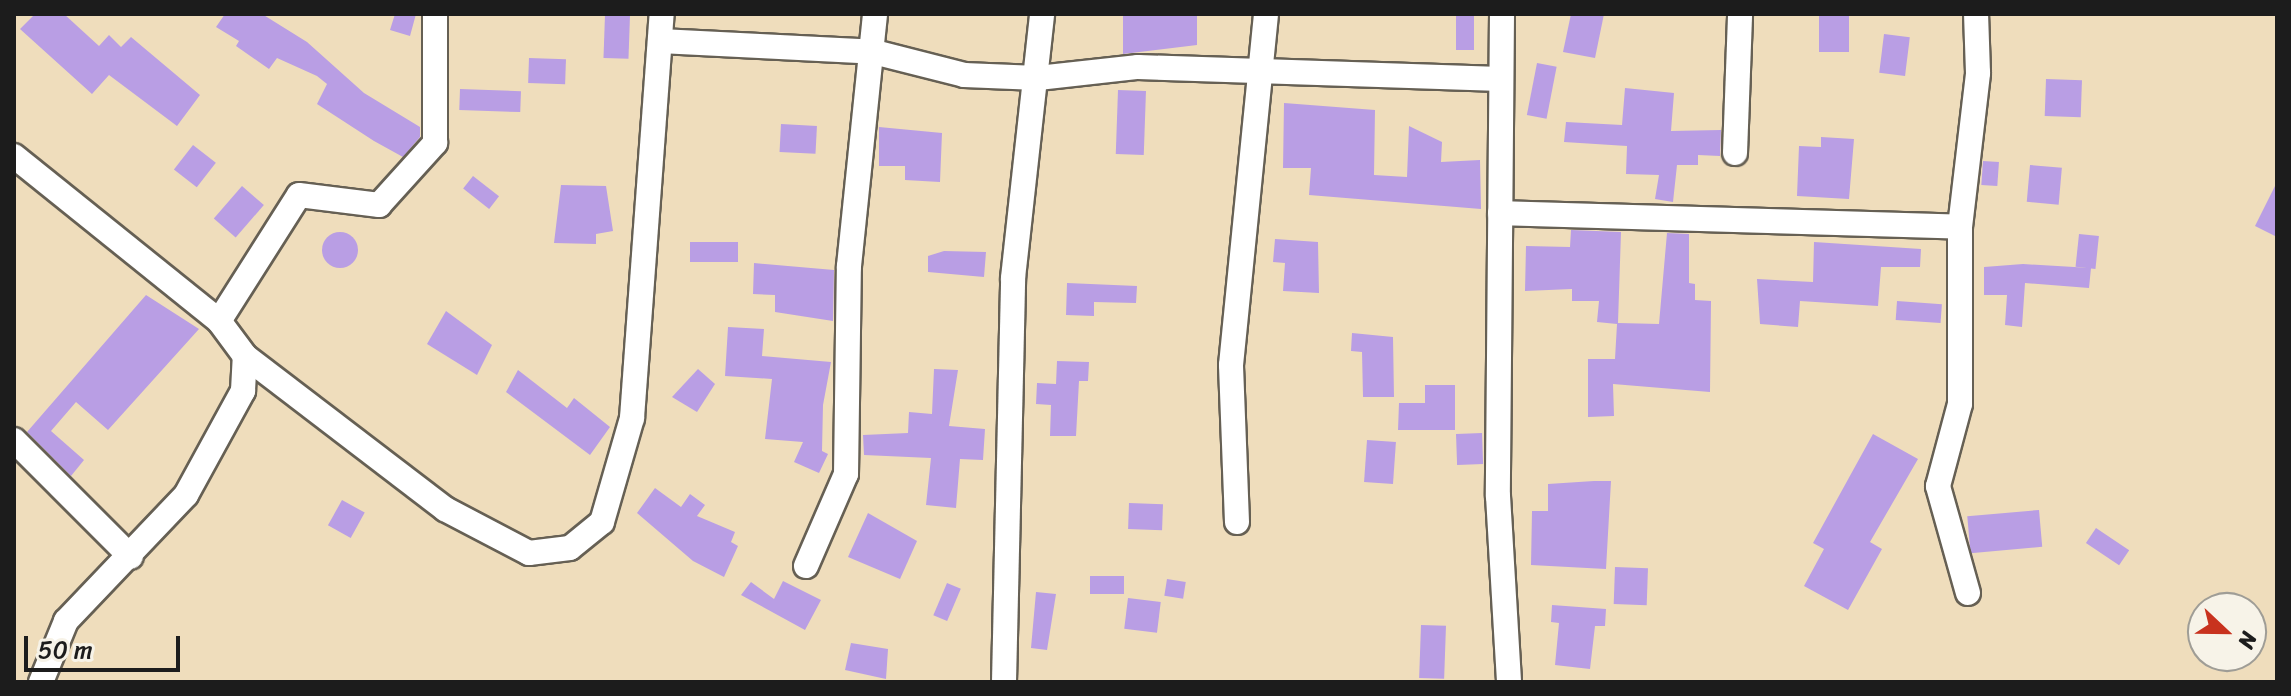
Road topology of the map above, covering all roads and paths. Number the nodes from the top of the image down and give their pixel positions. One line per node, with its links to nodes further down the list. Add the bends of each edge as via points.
1 (435, 14): 18 (street, via 435,143 379,205 299,195)
2 (662, 14): 9 (street)
3 (875, 14): 10 (street)
4 (1042, 14): 12 (street)
5 (1266, 14): 11 (street)
6 (1502, 14): 13 (street)
7 (1740, 14): 14 (street)
8 (1976, 14): 17 (street, via 1978,73)
9 (660, 41): 10 (street); 19 (street, via 632,418 602,522 570,548 529,553 445,509)
10 (874, 52): 12 (street, via 964,75); 23 (street, via 849,266 846,474)
11 (1263, 75): 12 (street, via 1138,67); 13 (street); 21 (street, via 1231,365)
12 (1038, 78): 26 (street, via 1013,278)
13 (1501, 79): 16 (street)
14 (1735, 153)
15 (14, 156): 18 (street)
16 (1500, 213): 17 (street); 27 (street, via 1498,496)
17 (1960, 227): 24 (street, via 1960,404 1938,486)
18 (219, 321): 19 (street)
19 (245, 356): 22 (street, via 243,391 186,495)
20 (14, 440): 22 (street)
21 (1237, 522)
22 (131, 557): 25 (street, via 66,621)
23 (806, 566)
24 (1968, 593)
25 (41, 682)
26 (1004, 682)
27 (1509, 682)

